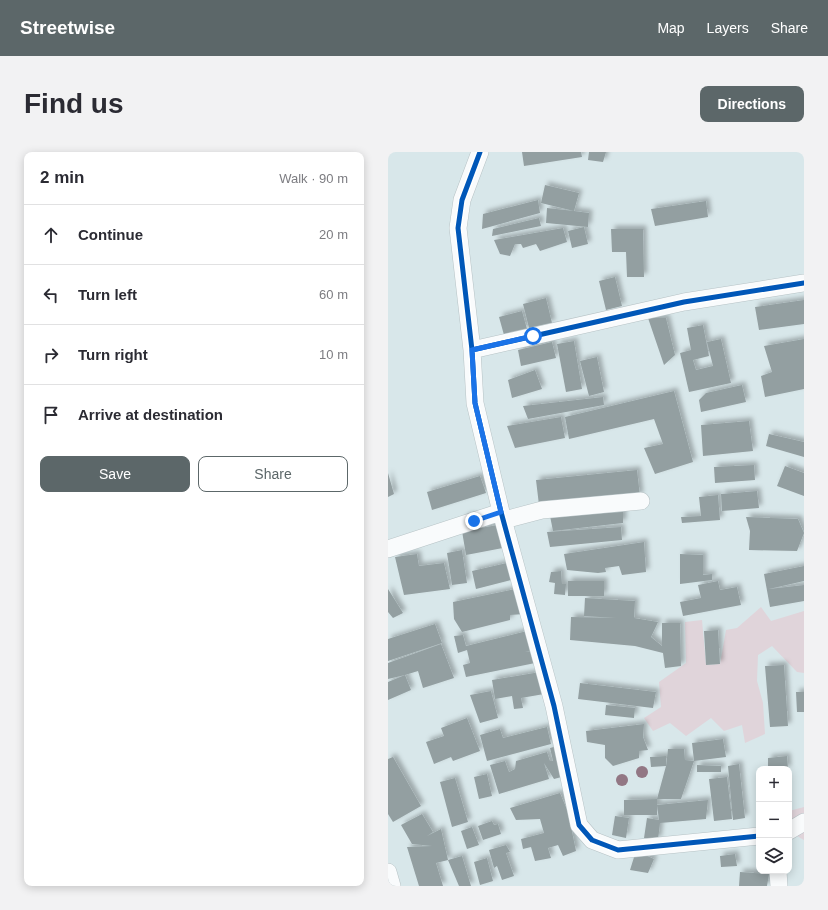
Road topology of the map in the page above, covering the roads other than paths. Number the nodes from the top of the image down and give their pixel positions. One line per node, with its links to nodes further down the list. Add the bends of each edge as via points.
1 (480, 152): 3 (street, via 462,200 458,228)
2 (804, 282): 3 (street, via 684,302)
3 (472, 350): 5 (street, via 475,403)
4 (641, 501): 5 (street)
5 (503, 516): 6 (street); 9 (street, via 554,706 579,825 592,840 618,850)
6 (388, 549)
7 (804, 822): 8 (street)
8 (792, 829)
9 (756, 836)
10 (388, 872): 12 (street)
11 (778, 874): 13 (street)
12 (392, 886)
13 (779, 886)

